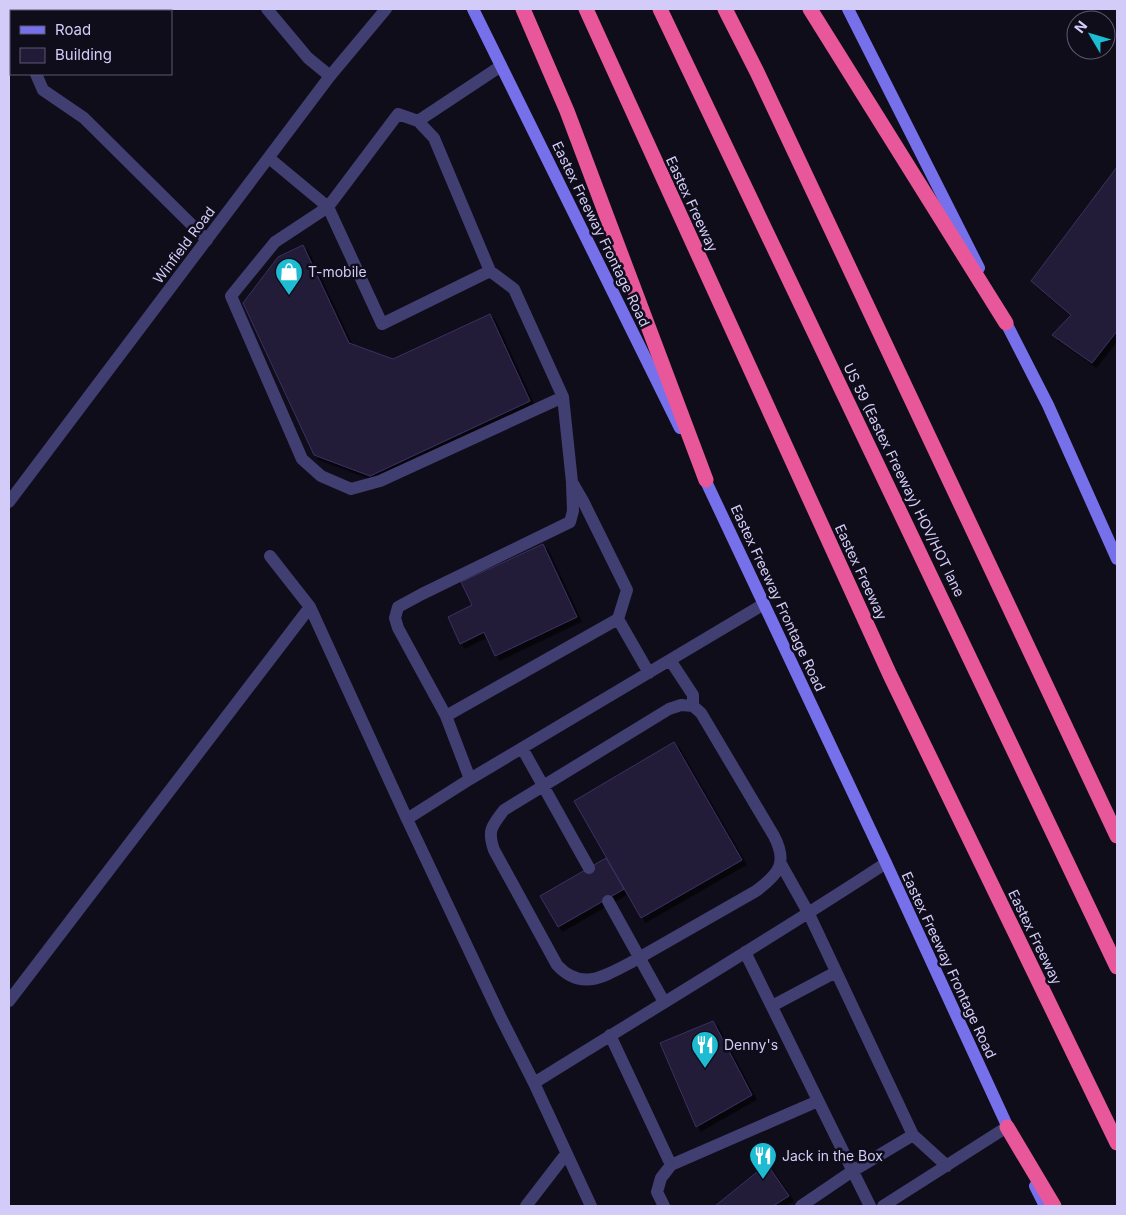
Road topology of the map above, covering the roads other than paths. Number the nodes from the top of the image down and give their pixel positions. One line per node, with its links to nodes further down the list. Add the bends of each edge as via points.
1 (267, 9): 12 (street, via 308,58)
2 (386, 9): 12 (street, Winfield Road)
3 (473, 9): 10 (main road, Eastex Freeway Frontage Road)
4 (523, 9): 20 (highway, via 567,111)
5 (586, 9): 54 (highway, Eastex Freeway, via 890,675)
6 (660, 9): 44 (highway, US 59 (Eastex Freeway) HOV/HOT lane)
7 (725, 9): 36 (highway)
8 (810, 9): 18 (highway)
9 (848, 9): 18 (main road)
10 (501, 66): 13 (street); 20 (main road, Eastex Freeway Frontage Road)
11 (36, 75): 16 (street, via 43,90 84,118)
12 (330, 76): 14 (street, Winfield Road)
13 (418, 121): 15 (street, via 398,114); 17 (street, via 434,138)
14 (269, 158): 15 (street); 16 (street, Winfield Road)
15 (328, 207): 17 (street, via 382,324); 19 (street, via 275,242 232,296 302,459 321,476 351,489 380,482)
16 (207, 240): 22 (street, Winfield Road)
17 (490, 271): 19 (street, via 514,289)
18 (1006, 323): 23 (main road, via 1048,405)
19 (563, 397): 21 (street)
20 (706, 480): 25 (main road, Eastex Freeway Frontage Road)
21 (572, 482): 27 (street, via 627,590); 31 (street, via 570,522 398,608 394,618 398,628)
22 (9, 502)
23 (1116, 555)
24 (270, 556): 26 (street)
25 (764, 604): 28 (street); 37 (main road, Eastex Freeway Frontage Road)
26 (310, 607): 35 (street); 46 (street)
27 (618, 619): 29 (street); 31 (street)
28 (670, 660): 29 (street); 30 (street, via 693,694)
29 (649, 672): 32 (street)
30 (693, 706): 34 (street, via 681,705 670,709); 38 (street, via 701,713 774,836 780,849)
31 (446, 716): 33 (street)
32 (522, 748): 33 (street); 34 (street)
33 (470, 779): 35 (street)
34 (544, 787): 39 (street); 43 (street, via 504,810 493,825 490,837 557,966 567,976 578,980 594,979)
35 (407, 819): 50 (street)
36 (1117, 836)
37 (886, 863): 41 (street); 52 (main road, Eastex Freeway Frontage Road)
38 (781, 864): 41 (street); 43 (street, via 772,879 756,891)
39 (589, 868)
40 (608, 901): 43 (street)
41 (809, 914): 42 (street); 45 (street)
42 (745, 952): 47 (street); 48 (street)
43 (639, 958): 47 (street)
44 (1117, 966)
45 (836, 972): 48 (street); 53 (street)
46 (9, 1002)
47 (664, 1002): 49 (street)
48 (772, 1006): 51 (street)
49 (610, 1035): 50 (street); 56 (street)
50 (534, 1083): 55 (street)
51 (818, 1101): 56 (street); 58 (street)
52 (1007, 1127): 57 (street); 65 (main road, Eastex Freeway Frontage Road); 66 (highway)
53 (913, 1136): 57 (street); 58 (street)
54 (1117, 1143)
55 (566, 1154): 59 (street); 60 (street)
56 (671, 1165): 61 (street, via 661,1178 657,1192)
57 (947, 1166): 64 (street)
58 (851, 1172): 62 (street); 63 (street)
59 (526, 1206)
60 (591, 1206)
61 (664, 1206)
62 (801, 1206)
63 (870, 1206)
64 (883, 1206)
65 (1045, 1206)
66 (1054, 1206)

